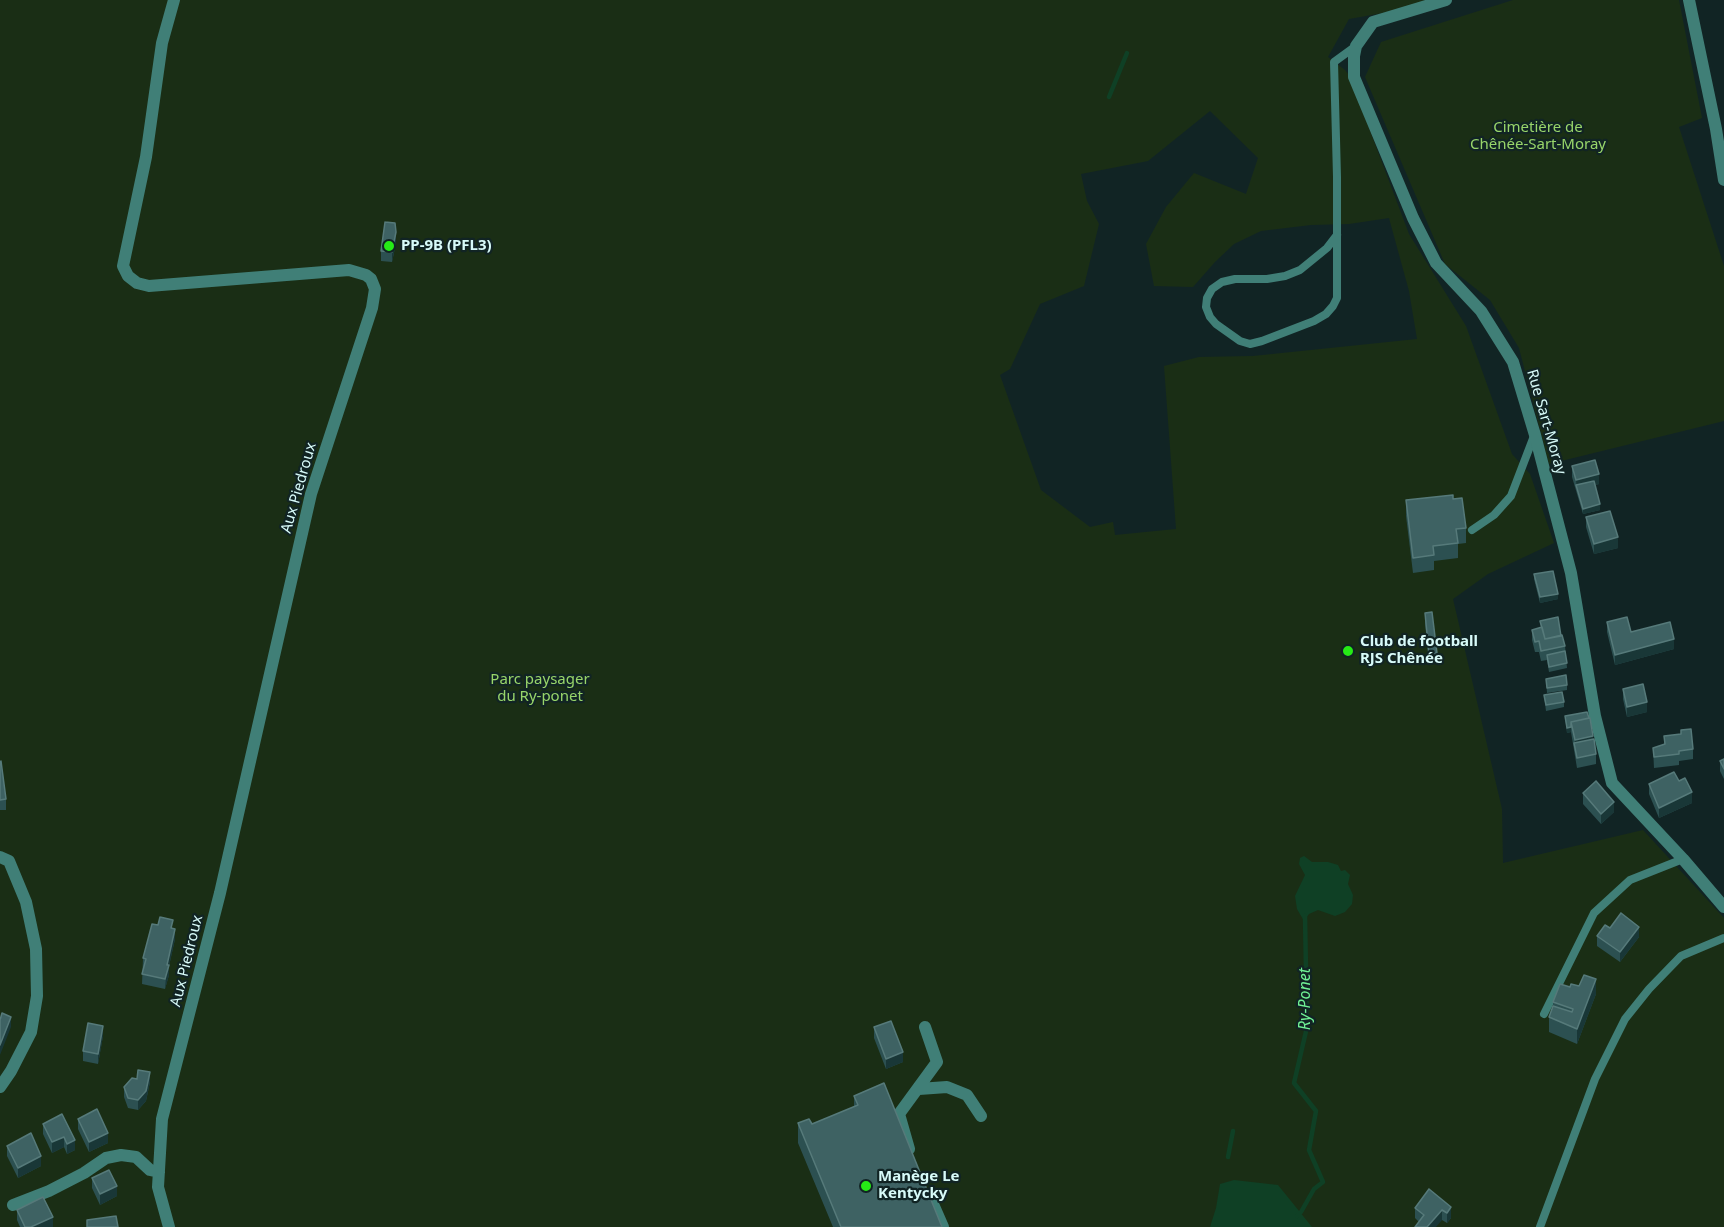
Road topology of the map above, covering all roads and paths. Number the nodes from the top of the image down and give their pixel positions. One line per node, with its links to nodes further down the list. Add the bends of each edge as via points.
1 (174, 0): 20 (street, Aux Piedroux, via 162,43 146,157 123,266 128,276 149,286 349,270 366,275 375,289 310,494 220,893 162,1119)
2 (1446, 0): 4 (street)
3 (1689, 0): 6 (street)
4 (1405, 5): 5 (street, via 1373,22)
5 (1356, 46): 7 (lane, via 1334,62); 8 (street, Rue Sart-Moray, via 1354,77 1413,218 1436,263 1481,311 1513,362)
6 (1724, 180)
7 (1337, 236): 7 (lane, via 1300,270 1267,279 1222,282 1207,298 1209,317 1235,338 1250,344 1326,314 1337,297)
8 (1535, 435): 9 (lane, via 1511,496 1494,515); 11 (street, Rue Sart-Moray, via 1571,573 1595,716 1612,783)
9 (1472, 530)
10 (0, 857): 16 (street, via 9,861 26,902 36,949 38,996 31,1032)
11 (1683, 859): 12 (street, Rue Sart-Moray); 14 (lane, via 1630,880 1594,914)
12 (1724, 907)
13 (1724, 938): 25 (lane, via 1681,956 1625,1018 1595,1080)
14 (1544, 1014)
15 (925, 1028): 17 (street, via 938,1062)
16 (0, 1087)
17 (919, 1089): 18 (street, via 947,1087 967,1095); 19 (street, via 899,1114)
18 (981, 1116)
19 (916, 1165)
20 (159, 1172): 22 (street, via 150,1170 135,1157 106,1158 49,1191); 23 (street, Aux Piedroux, via 158,1187)
21 (925, 1186): 24 (street)
22 (13, 1204)
23 (169, 1227)
24 (943, 1227)
25 (1540, 1227)

